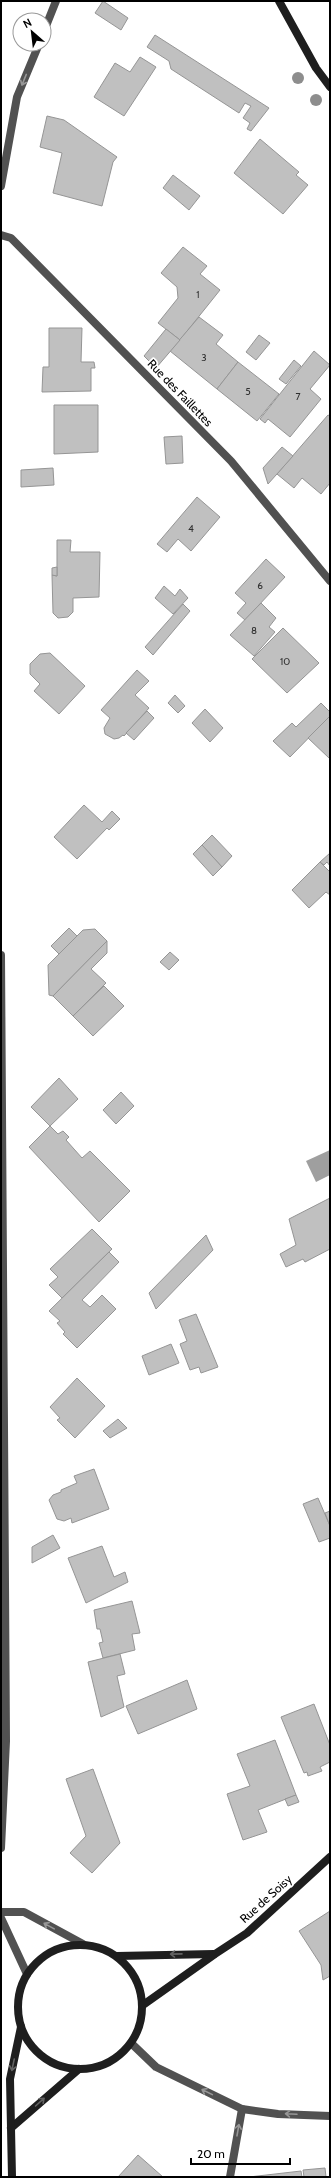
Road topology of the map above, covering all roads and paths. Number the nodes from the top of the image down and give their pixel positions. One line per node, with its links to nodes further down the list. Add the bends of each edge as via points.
1 (56, 1): 3 (street)
2 (279, 1): 5 (main road)
3 (52, 12)
4 (36, 52): 6 (street, one-way to 6, via 17,97)
5 (330, 88)
6 (1, 186)
7 (1, 235): 8 (street, Rue des Faillettes, via 11,238 231,462)
8 (330, 581)
9 (1, 955): 10 (street, via 6,1741)
10 (1, 1848)
11 (330, 1857): 15 (main road, Rue de Soisy, via 247,1933)
12 (1, 1912): 14 (street, one-way to 12, via 24,1912)
13 (1, 1918): 17 (street)
14 (83, 1944): 16 (main road, via 101,1948); 17 (main road, via 66,1946 51,1952 37,1961)
15 (215, 1954): 16 (main road, one-way to 16); 18 (main road, Rue de Soisy)
16 (117, 1956): 18 (main road, via 131,1970 139,1986)
17 (27, 1974): 19 (main road, via 19,1997)
18 (143, 2005): 20 (main road, via 140,2025)
19 (21, 2027): 21 (main road, via 30,2043 43,2057 60,2066); 24 (main road, one-way to 24, via 10,2079)
20 (131, 2043): 21 (main road, via 116,2058 99,2066); 22 (street, one-way to 20, via 156,2067)
21 (79, 2069): 24 (main road, one-way to 21)
22 (242, 2109): 23 (street, one-way to 22, via 278,2114); 26 (street, one-way to 22)
23 (330, 2116)
24 (10, 2128): 25 (main road)
25 (12, 2177)
26 (230, 2177)

